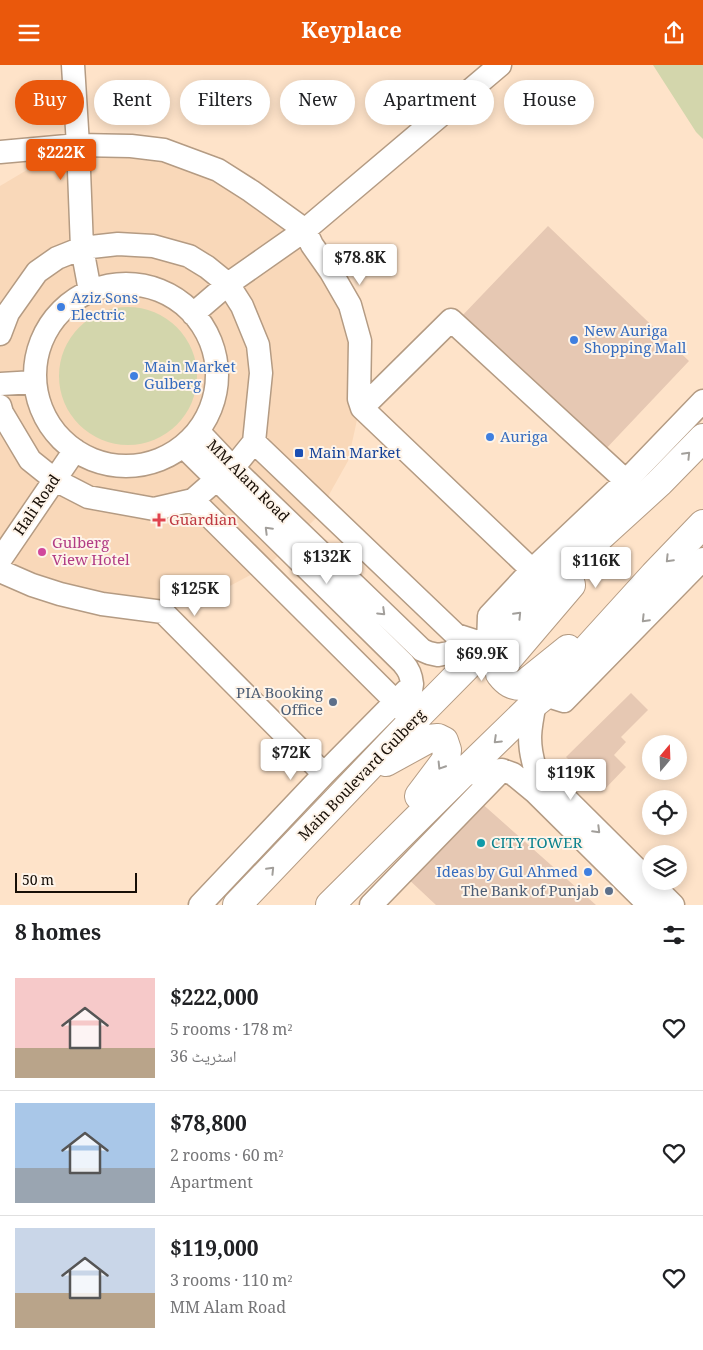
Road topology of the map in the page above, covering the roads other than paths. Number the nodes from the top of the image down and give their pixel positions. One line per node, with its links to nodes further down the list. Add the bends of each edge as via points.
1 (73, 65): 3 (street)
2 (500, 65): 5 (street)
3 (78, 145): 4 (street); 5 (street, via 164,150 218,170); 6 (street)
4 (0, 152)
5 (304, 230): 7 (street); 15 (street, via 350,305 360,341 359,399)
6 (82, 248): 7 (street, via 118,243 153,246 188,256); 8 (street); 10 (street, via 57,258 37,272 8,313)
7 (228, 284): 9 (street); 18 (street, via 242,306 258,345 261,373)
8 (90, 291): 9 (street, via 118,285 145,286 171,296); 11 (street, via 59,313 48,328 40,345)
9 (193, 314): 16 (street, via 206,331 214,351 217,372 216,393 209,413)
10 (0, 335)
11 (35, 382): 12 (street); 19 (street, via 38,398 52,427)
12 (0, 384)
13 (703, 401): 22 (street)
14 (0, 406): 21 (street, via 30,460)
15 (362, 408): 22 (street, via 451,320); 28 (street)
16 (190, 438): 19 (street, via 163,458 141,464 118,465 96,460); 20 (street, MM Alam Road)
17 (703, 438): 23 (main road, Main Boulevard Gulberg, one-way to 17)
18 (254, 442): 20 (street); 31 (street, via 456,635)
19 (75, 450): 21 (street, Hali Road)
20 (225, 474): 24 (street); 31 (street, MM Alam Road, one-way to 31, via 422,649 438,655); 32 (street, MM Alam Road, one-way to 20, via 403,663)
21 (55, 479): 24 (street, via 88,497 154,509); 27 (street, Hali Road)
22 (626, 481): 28 (street)
23 (659, 483): 30 (main road, via 518,646 502,666 500,674 514,686 522,686); 31 (main road, Main Boulevard Gulberg, one-way to 23, via 548,584)
24 (193, 500): 34 (street)
25 (703, 524): 30 (main road, one-way to 30)
26 (703, 559): 33 (street, one-way to 33, via 564,701)
27 (0, 560)
28 (532, 570): 31 (street, via 490,616)
29 (0, 571): 37 (street, via 60,594 102,604 163,612)
30 (640, 590): 33 (main road)
31 (488, 645): 35 (main road, Main Boulevard Gulberg)
32 (412, 684): 34 (street); 35 (street)
33 (540, 699): 39 (main road, one-way to 39); 45 (street, one-way to 45, via 529,731 535,768)
34 (396, 701): 37 (street)
35 (406, 729): 38 (main road, Main Boulevard Gulberg)
36 (502, 770): 39 (street); 43 (street); 44 (street, via 513,774 535,792)
37 (324, 774): 41 (street)
38 (362, 774): 40 (main road, one-way to 40, via 428,739 444,741 446,760); 42 (main road, Main Boulevard Gulberg, one-way to 38)
39 (462, 774): 40 (main road)
40 (331, 904)
41 (200, 905)
42 (237, 905)
43 (371, 905)
44 (649, 905)
45 (673, 905)

